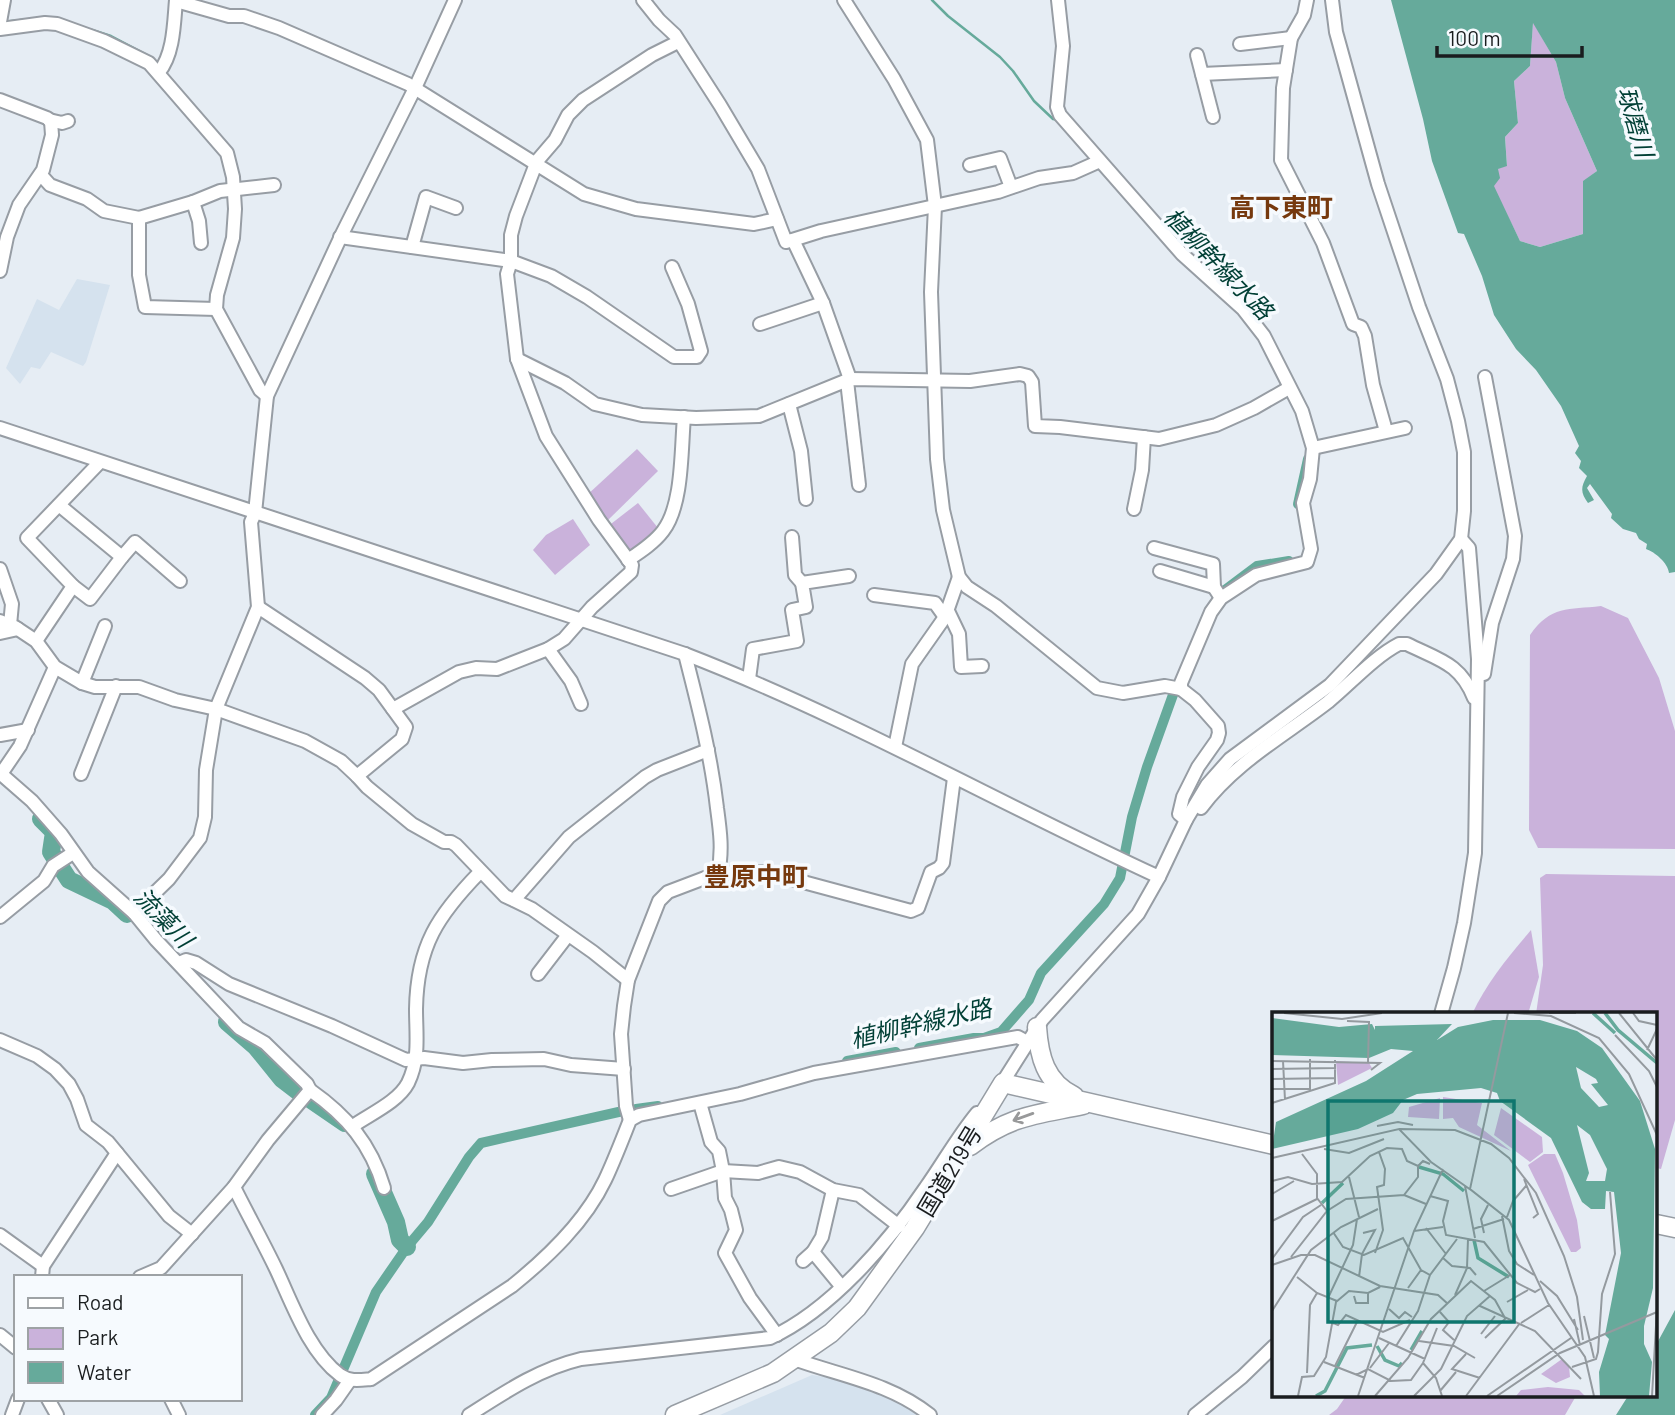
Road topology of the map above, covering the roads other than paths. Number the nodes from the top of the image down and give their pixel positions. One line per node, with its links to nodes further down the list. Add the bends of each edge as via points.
1 (4, 0): 9 (street)
2 (455, 0): 18 (street)
3 (643, 0): 12 (street)
4 (844, 0): 31 (street, via 927,140)
5 (1058, 0): 23 (street, via 1063,46 1058,107 1064,122)
6 (1307, 0): 11 (street)
7 (1332, 0): 66 (street, via 1336,32 1378,184 1458,421 1464,452)
8 (176, 1): 16 (street, via 173,32); 18 (street, via 279,28)
9 (0, 20)
10 (0, 29): 16 (street, via 57,24 103,41)
11 (1291, 38): 13 (street); 15 (street)
12 (678, 42): 25 (street, via 583,100 568,115); 34 (street, via 758,169)
13 (1240, 44)
14 (1197, 55): 17 (street)
15 (1286, 69): 17 (street); 56 (street, via 1281,160 1323,243 1353,324 1361,327 1365,336)
16 (159, 72): 29 (street, via 227,153)
17 (1202, 74): 20 (street)
18 (415, 88): 25 (street); 36 (street)
19 (0, 100): 21 (street)
20 (1213, 117)
21 (49, 120): 22 (street); 26 (street, via 51,139)
22 (68, 121)
23 (1097, 162): 28 (street, via 1073,173); 50 (street, via 1182,254 1255,322)
24 (970, 165): 28 (street, via 1000,158)
25 (536, 166): 34 (street, via 584,194 636,209 754,224); 40 (street, via 511,235)
26 (40, 175): 33 (street, via 50,185 104,211); 35 (street)
27 (274, 185): 29 (street)
28 (1011, 187): 31 (street)
29 (234, 190): 30 (street); 44 (street, via 233,238)
30 (193, 202): 33 (street); 38 (street)
31 (935, 206): 37 (street); 49 (street, via 931,292)
32 (456, 208): 39 (street, via 426,197)
33 (139, 218): 44 (street, via 139,275 145,307)
34 (777, 219): 37 (street, via 786,242)
35 (5, 229): 42 (street)
36 (340, 237): 39 (street); 51 (street)
37 (793, 240): 43 (street)
38 (201, 243)
39 (412, 247): 40 (street)
40 (511, 261): 41 (street, via 551,276 587,297 674,357 696,357 701,351); 46 (street, via 507,274)
41 (672, 267)
42 (0, 271)
43 (823, 303): 45 (street); 48 (street)
44 (216, 309): 51 (street)
45 (761, 324)
46 (517, 359): 53 (street, via 596,404 642,415); 69 (street, via 546,436)
47 (1485, 377): 94 (street, via 1515,536)
48 (849, 380): 49 (street); 52 (street); 60 (street)
49 (935, 380): 57 (street, via 1028,376 1035,426); 73 (street, via 939,483)
50 (1287, 389): 57 (street, via 1216,425 1171,437); 58 (street, via 1302,411)
51 (267, 396): 64 (street)
52 (789, 404): 53 (street, via 759,416); 61 (street, via 801,451)
53 (684, 417): 69 (street, via 673,512 663,531)
54 (0, 428): 59 (street)
55 (1405, 428): 56 (street)
56 (1386, 431): 58 (street)
57 (1144, 437): 63 (street)
58 (1313, 448): 77 (street, via 1303,503 1311,549 1307,562 1256,575)
59 (100, 462): 62 (street); 64 (street)
60 (859, 485)
61 (806, 499)
62 (59, 505): 68 (street); 76 (street, via 27,538)
63 (1134, 509)
64 (255, 513): 79 (street, via 251,538); 81 (street)
65 (792, 537): 75 (street, via 795,575)
66 (1461, 539): 94 (street, via 1469,548 1472,569); 105 (street, via 1436,574 1330,685 1230,759)
67 (1154, 548): 77 (street, via 1213,564)
68 (122, 557): 74 (street, via 135,542); 76 (street, via 90,599)
69 (628, 560): 81 (street, via 631,572)
70 (0, 569): 83 (street, via 12,604)
71 (1160, 571): 77 (street)
72 (849, 576): 75 (street)
73 (959, 577): 80 (street); 92 (street, via 1097,688 1123,693 1165,686)
74 (180, 581)
75 (802, 583): 89 (street, via 806,607 792,610 797,641 753,649)
76 (73, 586): 84 (street)
77 (1218, 594): 92 (street)
78 (874, 595): 80 (street, via 935,603)
79 (258, 607): 95 (street); 96 (street, via 365,678)
80 (946, 614): 87 (street, via 959,634 961,667); 99 (street, via 912,664)
81 (583, 620): 85 (street); 86 (street)
82 (105, 626): 90 (street)
83 (7, 627): 84 (street)
84 (36, 641): 88 (street)
85 (548, 649): 93 (street); 96 (street, via 497,669 459,672)
86 (685, 654): 89 (street); 100 (street)
87 (982, 666)
88 (55, 667): 90 (street); 97 (street)
89 (750, 679): 99 (street)
90 (82, 683): 91 (street)
91 (116, 686): 95 (street, via 139,687); 102 (street)
92 (1181, 689): 105 (street, via 1219,726 1217,740 1183,797 1180,814)
93 (581, 704)
94 (1477, 705): 106 (street, via 1456,668 1399,644 1219,786); 118 (street, via 1475,853 1459,946)
95 (216, 709): 103 (street, via 305,741 341,761); 112 (street, via 200,838 169,879)
96 (393, 709): 103 (street, via 406,727 405,734)
97 (27, 730): 98 (street); 101 (street)
98 (0, 735)
99 (895, 747): 104 (street)
100 (708, 750): 109 (street, via 721,843); 111 (street, via 645,777 569,836)
101 (1, 774): 107 (street, via 32,802)
102 (81, 774)
103 (357, 776): 108 (street, via 412,824 456,845)
104 (954, 778): 109 (street, via 943,863 931,872 918,908 911,911 772,873); 110 (street)
105 (1186, 820): 106 (street)
106 (1175, 845): 110 (street)
107 (73, 853): 112 (street); 113 (street)
108 (480, 872): 111 (street); 121 (street, via 439,919 425,947 416,1008 419,1041)
109 (718, 873): 117 (street, via 668,892 659,901)
110 (1159, 877): 119 (street, via 1138,914)
111 (514, 900): 114 (street)
112 (134, 913): 115 (street)
113 (0, 917)
114 (568, 934): 116 (street); 117 (street)
115 (179, 962): 121 (street, via 196,962 229,984 405,1060); 124 (street, via 239,1028 265,1043)
116 (538, 974)
117 (628, 980): 122 (street, via 621,1034)
118 (1442, 1012)
119 (1032, 1034): 123 (street); 125 (street, via 814,1073); 126 (highway, via 1045,1070 1058,1086)
120 (0, 1040): 131 (street, via 55,1069 69,1084 86,1125)
121 (415, 1059): 122 (street, via 463,1063 544,1059); 128 (street, via 397,1096)
122 (624, 1069): 127 (street)
123 (1003, 1083): 126 (highway); 130 (highway, 国道219号); 137 (street, via 969,1123)
124 (310, 1090): 128 (street); 133 (street)
125 (700, 1103): 127 (street); 132 (street)
126 (1090, 1104): 129 (highway); 130 (highway, one-way to 130, via 1030,1114 988,1132)
127 (631, 1120): 148 (street, via 604,1183 578,1224 533,1269 371,1379)
128 (353, 1126): 134 (street)
129 (1272, 1145)
130 (963, 1151): 147 (highway, 国道219号, via 901,1250 857,1308)
131 (117, 1153): 138 (street, via 169,1216); 140 (street)
132 (723, 1171): 135 (street); 136 (street, via 758,1173 779,1167 800,1172); 144 (street, via 725,1198 736,1230 725,1253)
133 (234, 1188): 138 (street); 148 (street, via 294,1314 325,1360)
134 (384, 1188)
135 (671, 1189)
136 (833, 1190): 137 (street, via 859,1195); 142 (street, via 822,1237 808,1257)
137 (899, 1226): 142 (street)
138 (192, 1234): 141 (street, via 162,1268)
139 (0, 1235): 140 (street)
140 (42, 1271)
141 (145, 1275)
142 (841, 1286): 144 (street, via 798,1324)
143 (0, 1335): 145 (street)
144 (777, 1335): 150 (street, via 558,1364)
145 (14, 1346)
146 (1272, 1348): 153 (street)
147 (794, 1359): 151 (highway, 国道219号, via 773,1373); 152 (street, via 880,1385)
148 (350, 1380): 149 (street)
149 (322, 1415)
150 (469, 1415)
151 (675, 1415)
152 (930, 1415)
153 (1195, 1415)

